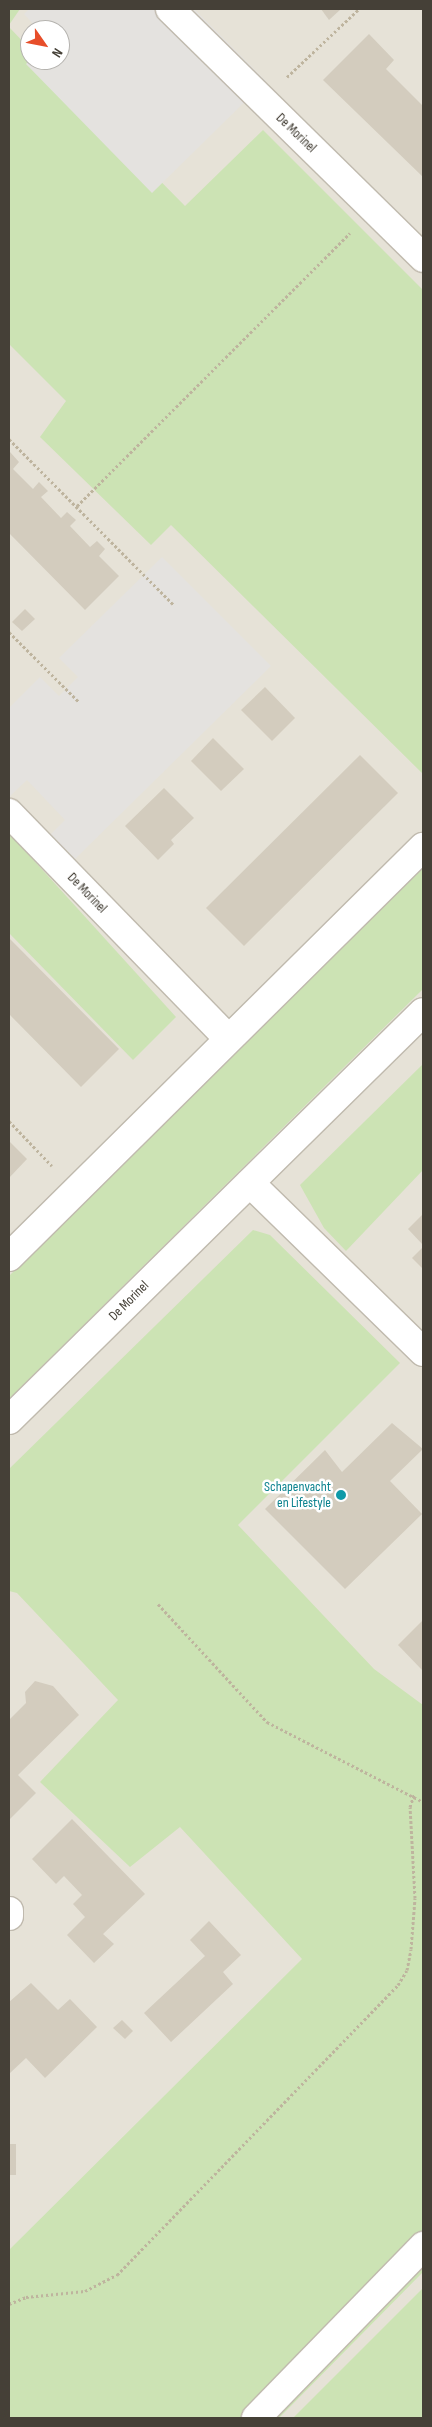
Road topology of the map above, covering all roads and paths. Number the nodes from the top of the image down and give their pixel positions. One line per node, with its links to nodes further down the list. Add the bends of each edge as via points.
1 (170, 9): 3 (street, De Morinel)
2 (359, 9): 3 (path)
3 (263, 101): 4 (street, De Morinel)
4 (374, 209): 5 (street, De Morinel); 7 (path)
5 (423, 258)
6 (9, 439): 7 (path)
7 (77, 506): 8 (path)
8 (174, 605)
9 (9, 632): 10 (path)
10 (78, 701)
11 (9, 813): 14 (street, De Morinel)
12 (423, 847): 14 (street)
13 (423, 1012): 16 (street, De Morinel)
14 (228, 1038): 17 (street)
15 (9, 1121): 17 (path)
16 (250, 1183): 19 (street); 20 (street, De Morinel)
17 (76, 1190): 18 (street)
18 (9, 1257)
19 (423, 1352)
20 (9, 1420)
21 (158, 1604): 22 (path, via 267,1722 343,1763)
22 (414, 1795): 23 (path); 27 (path, via 410,1807 415,1898 412,1940 407,1970 398,1985 117,2275 85,2291 26,2297)
23 (423, 1802)
24 (9, 1911): 25 (street)
25 (9, 1916)
26 (423, 2246): 28 (street)
27 (9, 2304)
28 (256, 2418)

